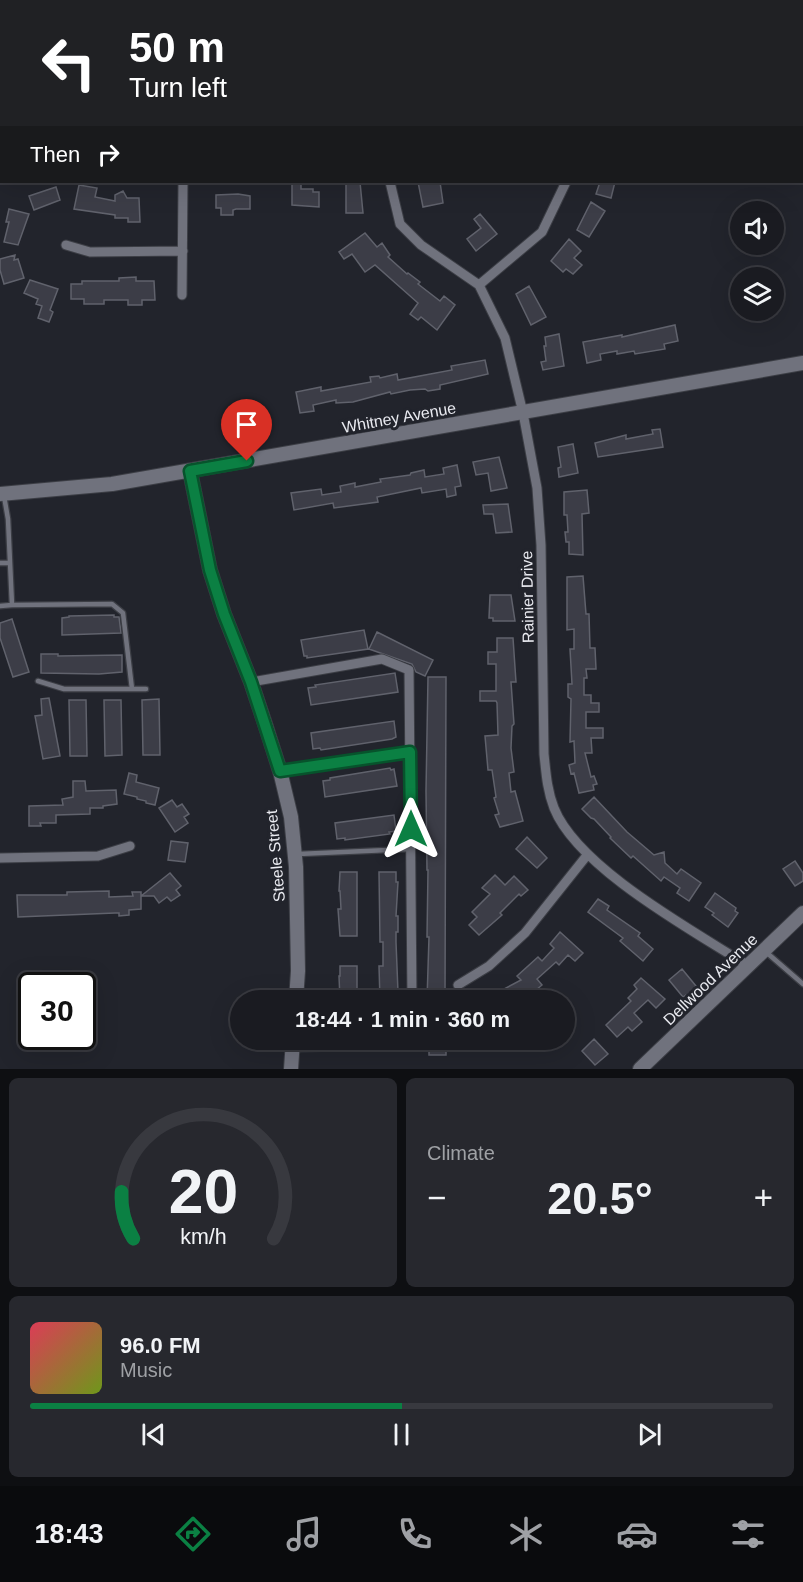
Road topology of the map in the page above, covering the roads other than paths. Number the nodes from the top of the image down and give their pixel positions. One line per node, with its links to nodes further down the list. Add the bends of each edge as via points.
1 (183, 183): 5 (street)
2 (390, 183): 6 (street, Rainier Drive, via 400,224 421,245)
3 (566, 183): 6 (street, via 543,232)
4 (66, 245): 5 (street, via 90,252)
5 (183, 251): 7 (street)
6 (479, 285): 9 (street, Rainier Drive, via 505,338)
7 (182, 295)
8 (803, 363): 9 (main road, Whitney Avenue)
9 (523, 412): 10 (main road, Whitney Avenue); 24 (street, Rainier Drive, via 537,488 541,545 547,784 555,810)
10 (190, 471): 11 (main road, Whitney Avenue, via 112,484); 17 (main road, Steele Street, via 210,570)
11 (2, 494): 13 (lane, via 8,519)
12 (0, 563): 13 (lane)
13 (10, 563): 14 (lane)
14 (12, 605): 15 (lane); 18 (lane, via 112,604 123,613)
15 (0, 606)
16 (38, 681): 18 (lane, via 64,689)
17 (251, 682): 20 (street, via 382,659 409,670); 21 (main road, Steele Street)
18 (132, 689): 19 (lane)
19 (146, 689)
20 (410, 752): 21 (lane); 23 (street)
21 (280, 771): 25 (main road, Steele Street)
22 (130, 846): 26 (street, via 98,856)
23 (411, 849): 25 (lane); 33 (street)
24 (588, 854): 29 (street, Rainier Drive, via 630,889); 31 (street, via 525,933 489,966)
25 (295, 855): 32 (main road, Steele Street)
26 (0, 858)
27 (803, 913): 28 (main road, Dellwood Avenue)
28 (763, 950): 29 (main road, Dellwood Avenue); 30 (lane)
29 (747, 965): 36 (main road, Dellwood Avenue)
30 (803, 984)
31 (458, 985)
32 (297, 990)
33 (412, 990)
34 (292, 1050): 35 (main road)
35 (291, 1069)
36 (640, 1069)

